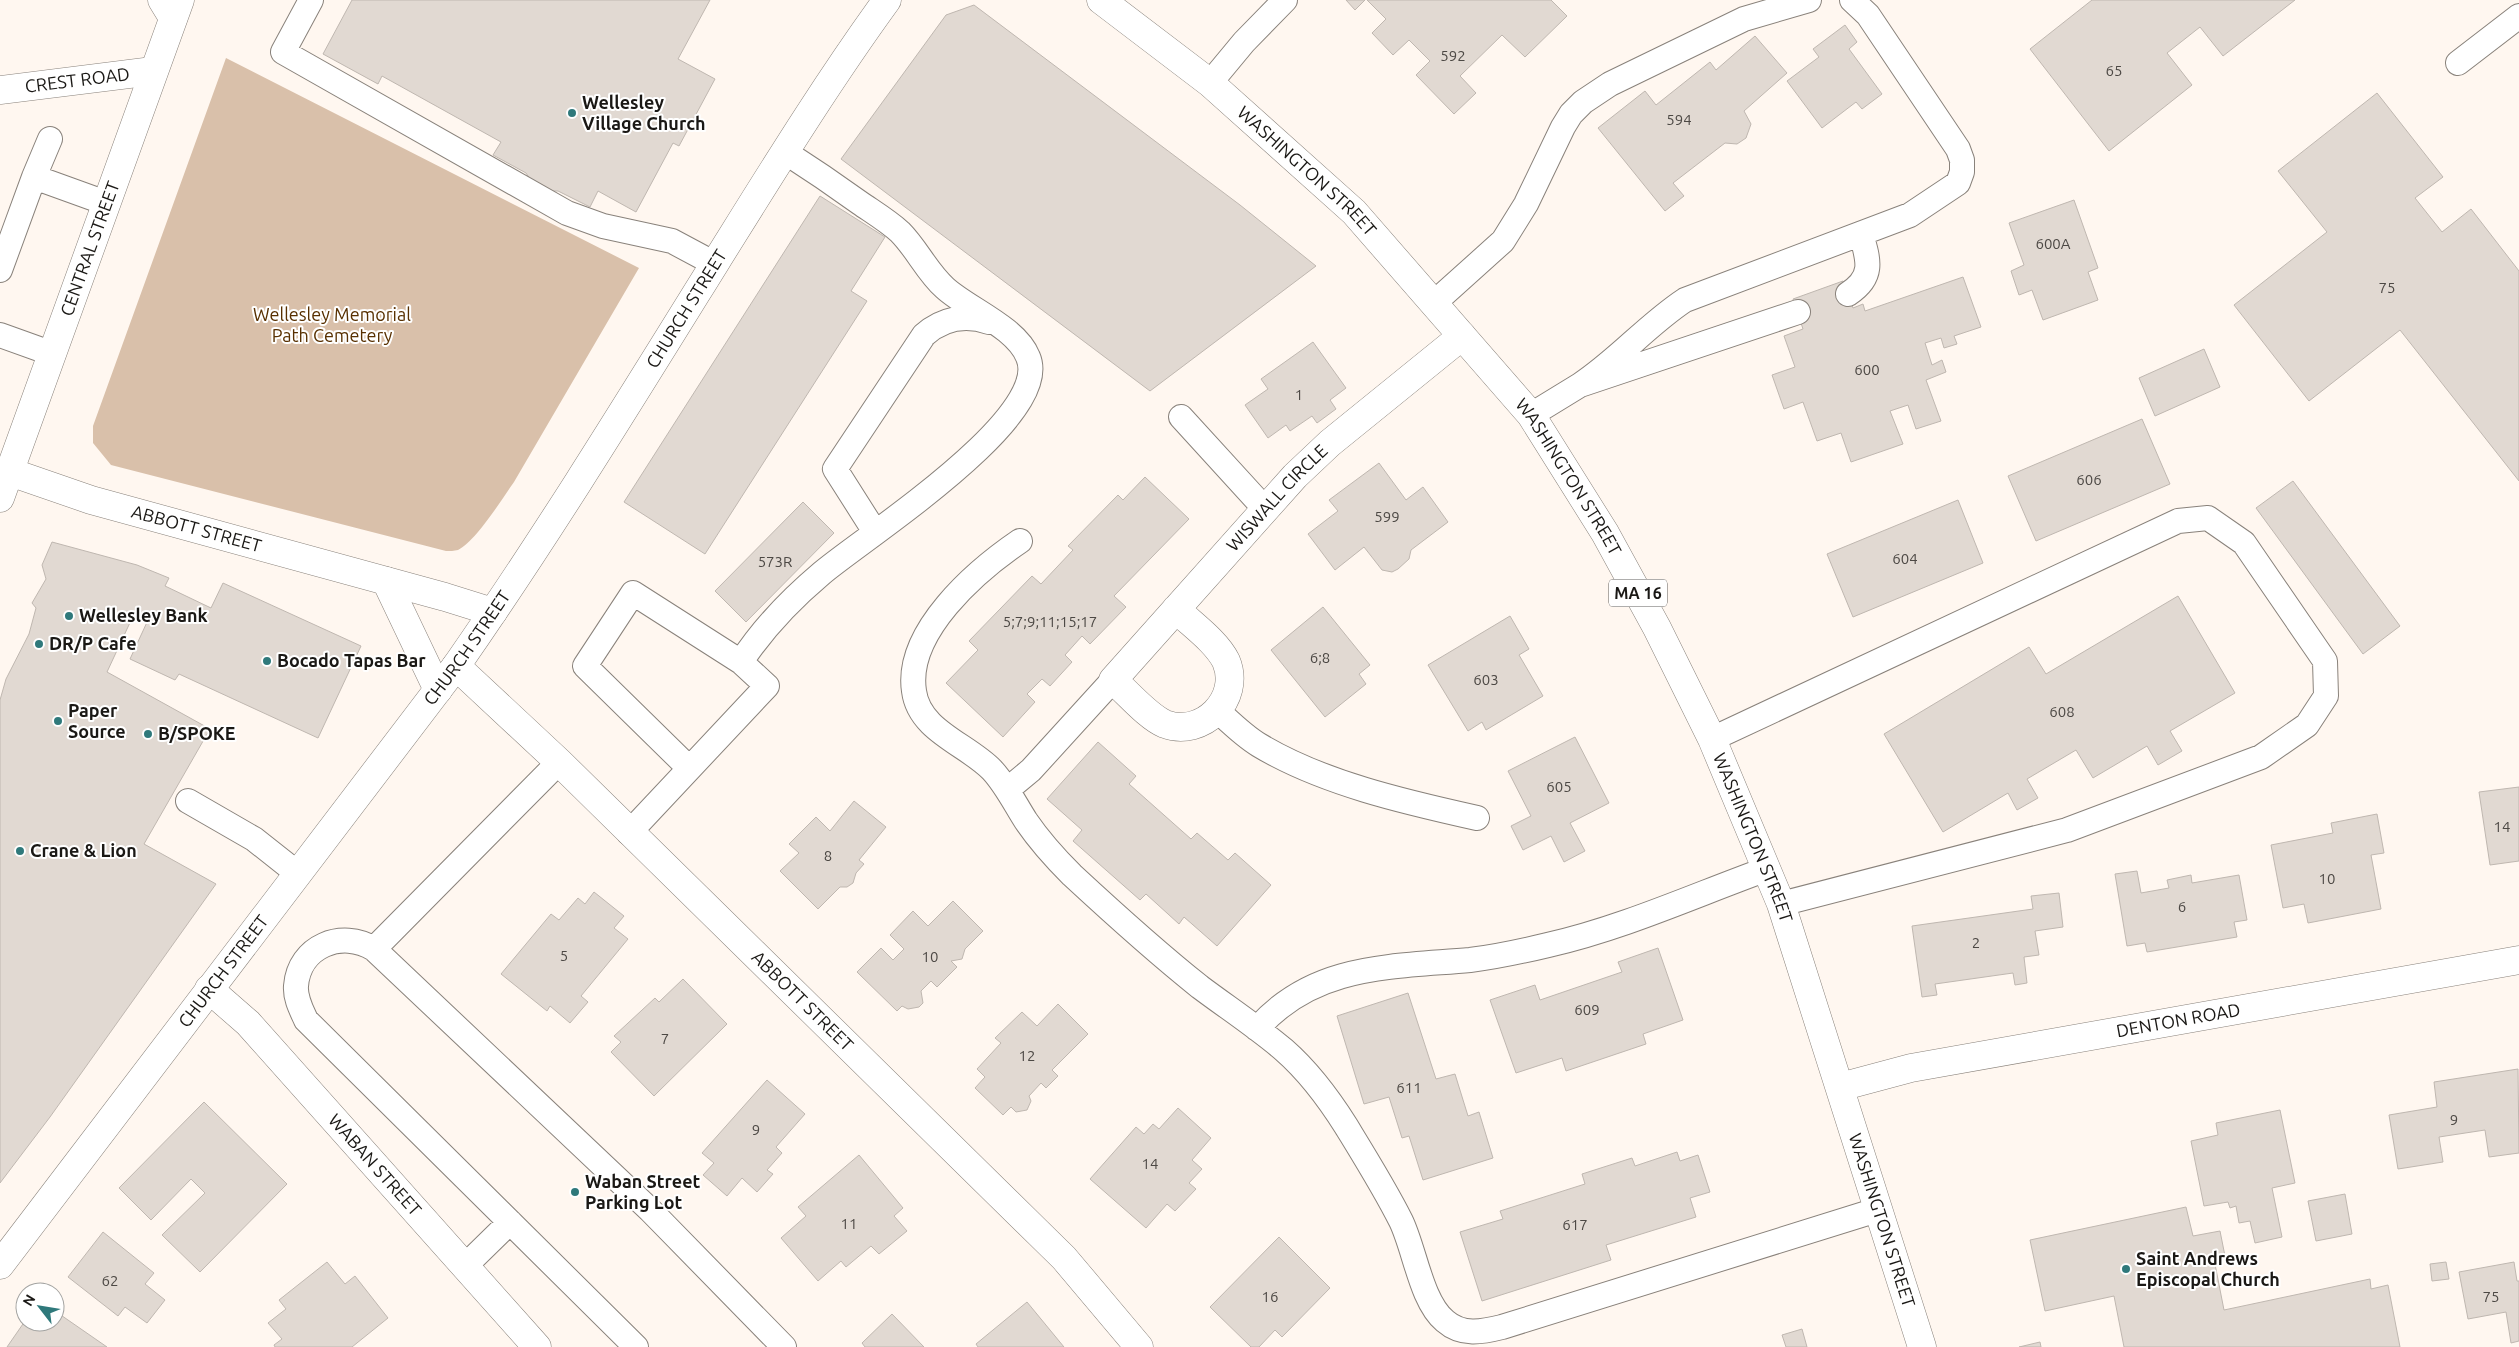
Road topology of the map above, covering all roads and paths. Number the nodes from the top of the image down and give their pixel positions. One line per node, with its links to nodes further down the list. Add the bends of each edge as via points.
1 (311, 0): 18 (lane, via 283,52 567,213 604,226 672,241)
2 (887, 0): 14 (street, CHURCH STREET, via 847,55)
3 (1101, 0): 11 (street, WASHINGTON STREET / MA 16)
4 (1285, 0): 11 (lane)
5 (1809, 0): 21 (lane, via 1744,19 1610,84 1583,102 1571,114 1526,204 1503,241)
6 (1852, 0): 17 (lane, via 1868,15 1958,149 1962,160 1958,183 1948,191 1910,215)
7 (172, 6): 10 (street, CENTRAL STREET)
8 (2519, 16): 9 (lane)
9 (2458, 63)
10 (153, 71): 12 (street, CREST ROAD); 16 (street, CENTRAL STREET)
11 (1210, 83): 21 (street, WASHINGTON STREET / MA 16, via 1354,212)
12 (0, 90)
13 (50, 139): 15 (lane)
14 (785, 152): 18 (street, CHURCH STREET); 23 (lane, via 894,227 944,287)
15 (34, 177): 16 (lane); 19 (lane)
16 (106, 202): 26 (street, CENTRAL STREET)
17 (1861, 234): 20 (lane, via 1868,267 1858,288); 27 (lane, via 1684,300)
18 (715, 264): 37 (street, CHURCH STREET)
19 (0, 270)
20 (1848, 294)
21 (1434, 303): 25 (street, WASHINGTON STREET / MA 16)
22 (1798, 312): 27 (lane)
23 (996, 324): 33 (lane, via 1017,340 1029,358 1030,370 1024,396 1007,422 985,444); 33 (lane, via 981,319 958,318 934,327 924,335 834,469)
24 (0, 335): 26 (lane)
25 (1462, 336): 28 (street, WASHINGTON STREET / MA 16); 32 (street, WISWALL CIRCLE, via 1330,443)
26 (53, 354): 30 (street, CENTRAL STREET)
27 (1580, 385): 28 (lane)
28 (1532, 415): 43 (street, WASHINGTON STREET / MA 16, via 1605,533)
29 (1181, 417): 32 (lane)
30 (10, 472): 31 (street, CENTRAL STREET); 35 (street, ABBOTT STREET, via 91,500)
31 (0, 498)
32 (1265, 508): 36 (street, WISWALL CIRCLE)
33 (875, 532): 38 (lane, via 820,575 771,621)
34 (1020, 541): 46 (lane, via 978,572 931,627 914,664 912,679 918,707 926,720 979,758)
35 (386, 581): 37 (street, ABBOTT STREET); 41 (street)
36 (1176, 609): 40 (street, WISWALL CIRCLE); 42 (street, via 1225,661 1229,684 1226,698)
37 (494, 612): 39 (street, CHURCH STREET)
38 (741, 662): 45 (lane, via 767,686); 45 (lane, via 634,593 585,666)
39 (456, 666): 41 (street, CHURCH STREET); 44 (street, ABBOTT STREET)
40 (1113, 680): 42 (street, via 1165,724 1190,727); 46 (lane, via 1031,770)
41 (438, 690): 51 (street, CHURCH STREET)
42 (1218, 711): 48 (lane, via 1258,744 1314,771 1389,796)
43 (1712, 739): 50 (street, WASHINGTON STREET / MA 16); 52 (lane, via 2178,521 2208,518 2244,543 2325,661 2326,696 2307,725 2261,757 2067,830)
44 (558, 762): 49 (street, ABBOTT STREET); 53 (lane)
45 (689, 768): 49 (lane)
46 (1008, 790): 56 (lane, via 1041,841 1074,876 1181,971)
47 (188, 802): 51 (lane, via 254,839)
48 (1476, 818)
49 (629, 832): 65 (street, ABBOTT STREET, via 1064,1258)
50 (1767, 869): 52 (street, WASHINGTON STREET / MA 16); 56 (lane, via 1623,922 1549,945 1472,960 1395,964 1328,980 1284,1003)
51 (297, 873): 55 (street, CHURCH STREET)
52 (1781, 904): 57 (street, WASHINGTON STREET / MA 16)
53 (374, 948): 59 (lane, via 355,939 322,946 309,956 300,971 296,987 298,1005 306,1020); 64 (lane, via 650,1210)
54 (2519, 960): 57 (street, DENTON ROAD, via 1911,1068)
55 (209, 989): 60 (street, CHURCH STREET); 61 (street, WABAN STREET, via 248,1023)
56 (1257, 1029): 58 (lane, via 1302,1068 1333,1106 1401,1220 1434,1308 1446,1322 1466,1332 1502,1327)
57 (1840, 1087): 58 (street, WASHINGTON STREET / MA 16)
58 (1877, 1210): 66 (street, WASHINGTON STREET / MA 16)
59 (510, 1222): 61 (lane); 63 (lane)
60 (0, 1265)
61 (464, 1267): 62 (street, WABAN STREET)
62 (537, 1347)
63 (636, 1347)
64 (784, 1347)
65 (1139, 1347)
66 (1922, 1347)

